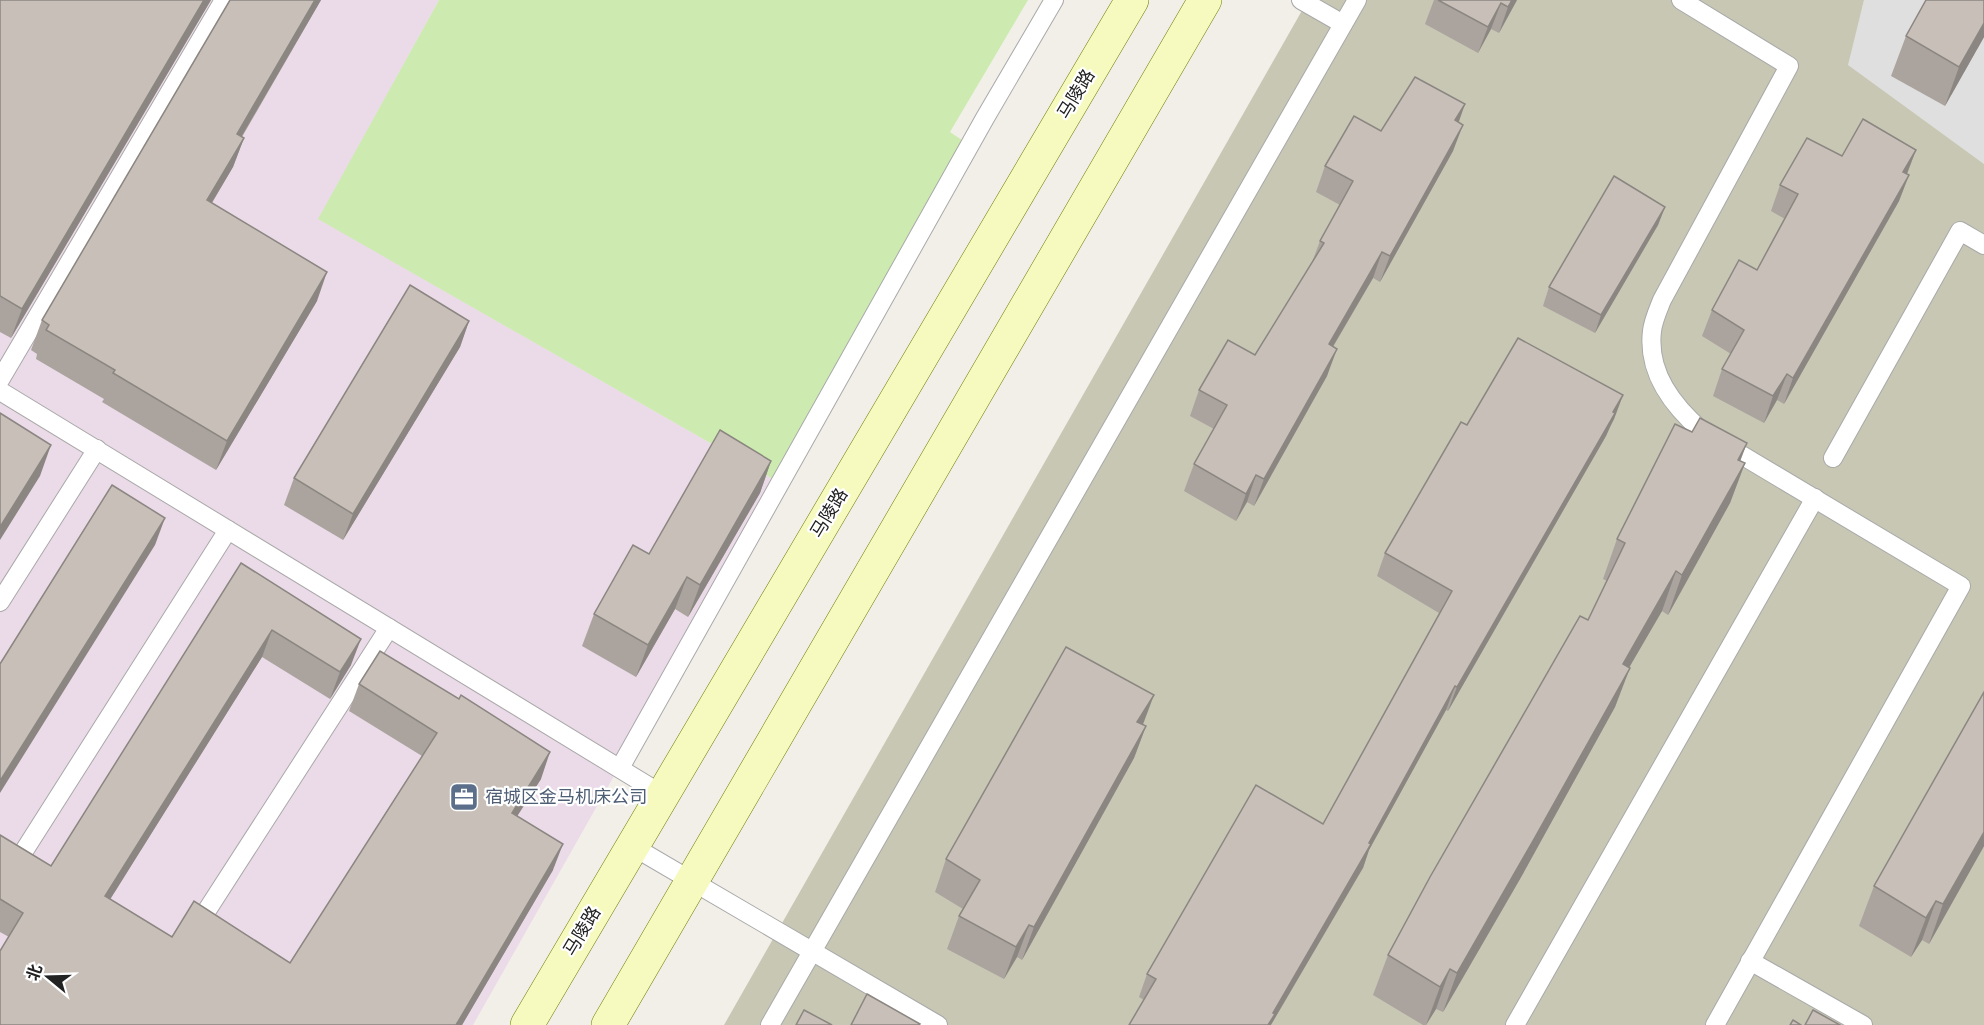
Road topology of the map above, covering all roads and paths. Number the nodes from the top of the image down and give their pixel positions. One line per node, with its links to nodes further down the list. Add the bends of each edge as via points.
1 (224, 0): 10 (lane)
2 (1054, 0): 18 (lane)
3 (1132, 0): 19 (street, 马陵路)
4 (1205, 0): 22 (street)
5 (1301, 0): 8 (lane)
6 (1357, 0): 8 (lane)
7 (1681, 0): 14 (lane, via 1789,66 1662,300 1652,328 1655,364 1672,402 1703,432)
8 (1343, 24): 24 (lane)
9 (1984, 244): 13 (lane, via 1960,231)
10 (0, 380)
11 (0, 391): 12 (lane)
12 (97, 449): 15 (lane); 16 (lane)
13 (1833, 458)
14 (1815, 498): 25 (lane, via 1961,586); 30 (lane)
15 (228, 530): 17 (lane); 21 (lane)
16 (0, 602)
17 (389, 628): 18 (lane); 23 (lane)
18 (620, 768): 19 (lane)
19 (663, 795): 20 (street, 马陵路)
20 (632, 846): 22 (lane); 26 (street, 马陵路)
21 (17, 862)
22 (692, 881): 24 (lane); 27 (street)
23 (202, 918)
24 (813, 951): 28 (lane); 29 (lane)
25 (1750, 962): 31 (lane); 32 (lane)
26 (527, 1025)
27 (608, 1025)
28 (770, 1025)
29 (938, 1025)
30 (1515, 1025)
31 (1714, 1025)
32 (1863, 1025)

